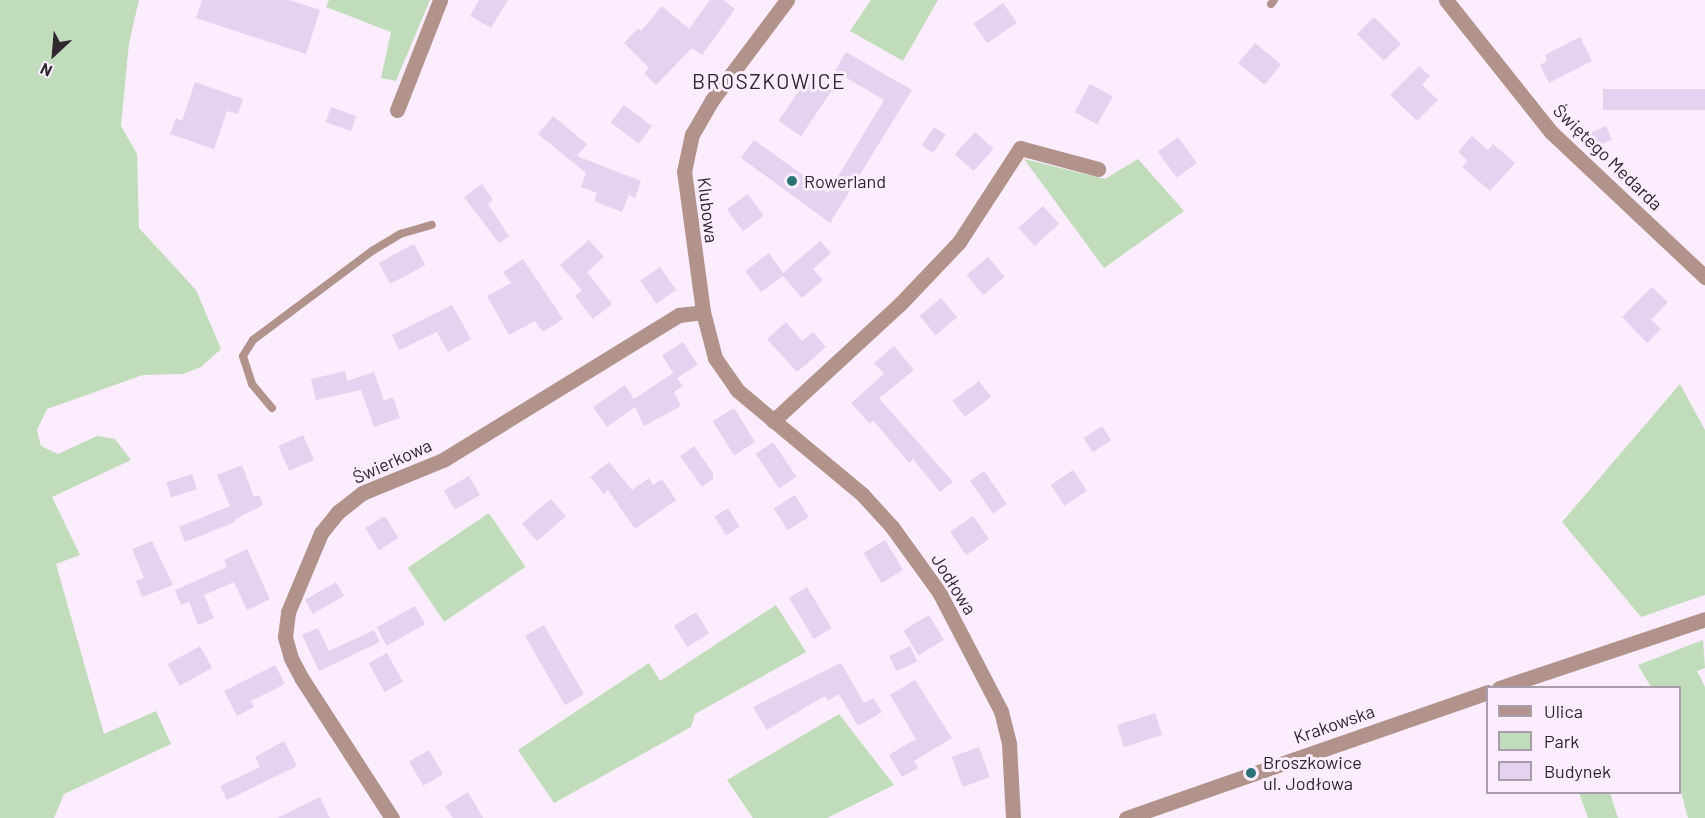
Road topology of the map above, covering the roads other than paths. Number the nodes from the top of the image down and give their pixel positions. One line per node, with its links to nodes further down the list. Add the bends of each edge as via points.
1 (440, 0): 4 (street)
2 (787, 0): 8 (street, Klubowa, via 712,100 692,134 684,171)
3 (1446, 0): 7 (street, Świętego Medarda, via 1551,132)
4 (397, 110)
5 (1098, 169): 10 (street, via 1020,148 959,242 900,304)
6 (432, 225): 9 (lane, via 400,234 372,251 253,340 243,356 252,384)
7 (1705, 277)
8 (703, 312): 10 (street, Jodłowa, via 715,358 738,390); 14 (street, Świerkowa, via 678,315 443,460 362,493 338,512 321,533 288,612 285,637 302,679)
9 (272, 408)
10 (773, 421): 15 (street, Jodłowa, via 862,494 892,527 939,592 1001,711 1009,744)
11 (1705, 619): 12 (street)
12 (1502, 686)
13 (1486, 693): 16 (street, Krakowska)
14 (392, 818)
15 (1013, 818)
16 (1126, 818)

